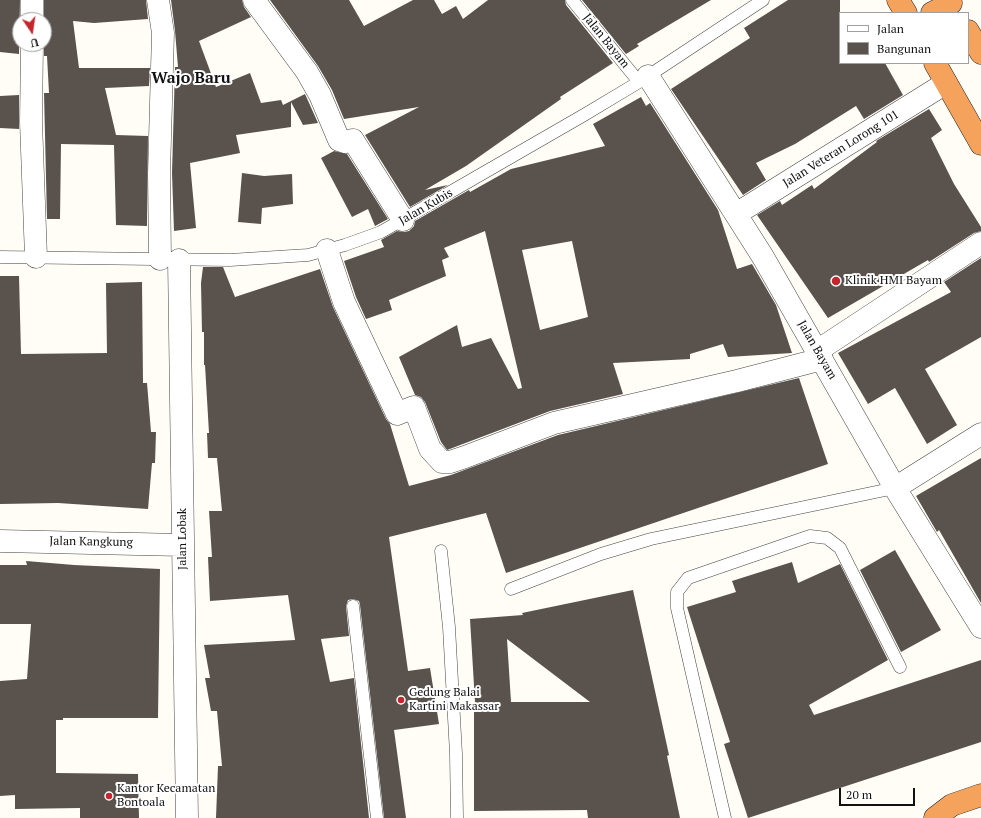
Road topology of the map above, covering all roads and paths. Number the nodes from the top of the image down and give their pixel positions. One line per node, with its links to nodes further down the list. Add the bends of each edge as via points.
1 (32, 0): 8 (street)
2 (158, 0): 24 (street, Jalan Lobak, via 163,33 158,173)
3 (254, 0): 19 (street, via 307,72 320,95 338,140 353,140)
4 (572, 0): 15 (lane, Jalan Bayam)
5 (763, 0): 15 (lane, Jalan Kubis)
6 (898, 0): 9 (highway)
7 (953, 5): 10 (highway)
8 (32, 12)
9 (905, 12)
10 (935, 12)
11 (969, 33): 13 (highway)
12 (32, 52): 23 (street, via 31,122)
13 (981, 53)
14 (936, 64): 16 (highway)
15 (643, 79): 18 (street, Jalan Bayam); 19 (lane, Jalan Kubis)
16 (946, 83): 17 (highway); 18 (street, Jalan Veteran Lorong 101)
17 (981, 144)
18 (736, 214): 25 (street, Jalan Bayam)
19 (403, 220): 21 (lane, Jalan Kubis, via 381,232)
20 (981, 243): 25 (street)
21 (326, 250): 24 (lane, Jalan Kubis, via 308,255 268,258); 25 (street, via 344,302 397,414 414,407 430,449 442,462 465,457 554,423 737,381)
22 (0, 256): 23 (lane, Jalan Kubis)
23 (36, 257): 24 (lane, Jalan Kubis)
24 (170, 260): 29 (street, Jalan Lobak)
25 (820, 355): 27 (street, Jalan Bayam)
26 (981, 434): 27 (street)
27 (895, 488): 31 (lane, via 651,539 601,554); 33 (street, Jalan Bayam)
28 (0, 541): 29 (street, Jalan Kangkung)
29 (182, 545): 36 (street, Jalan Lobak)
30 (441, 551): 38 (lane, via 449,627)
31 (511, 589)
32 (353, 606): 37 (lane)
33 (980, 623)
34 (900, 667): 39 (lane, via 840,548 827,538 810,536 688,578 677,592 677,608)
35 (981, 795): 40 (highway, via 952,805)
36 (187, 818)
37 (377, 818)
38 (457, 818)
39 (725, 818)
40 (935, 818)

